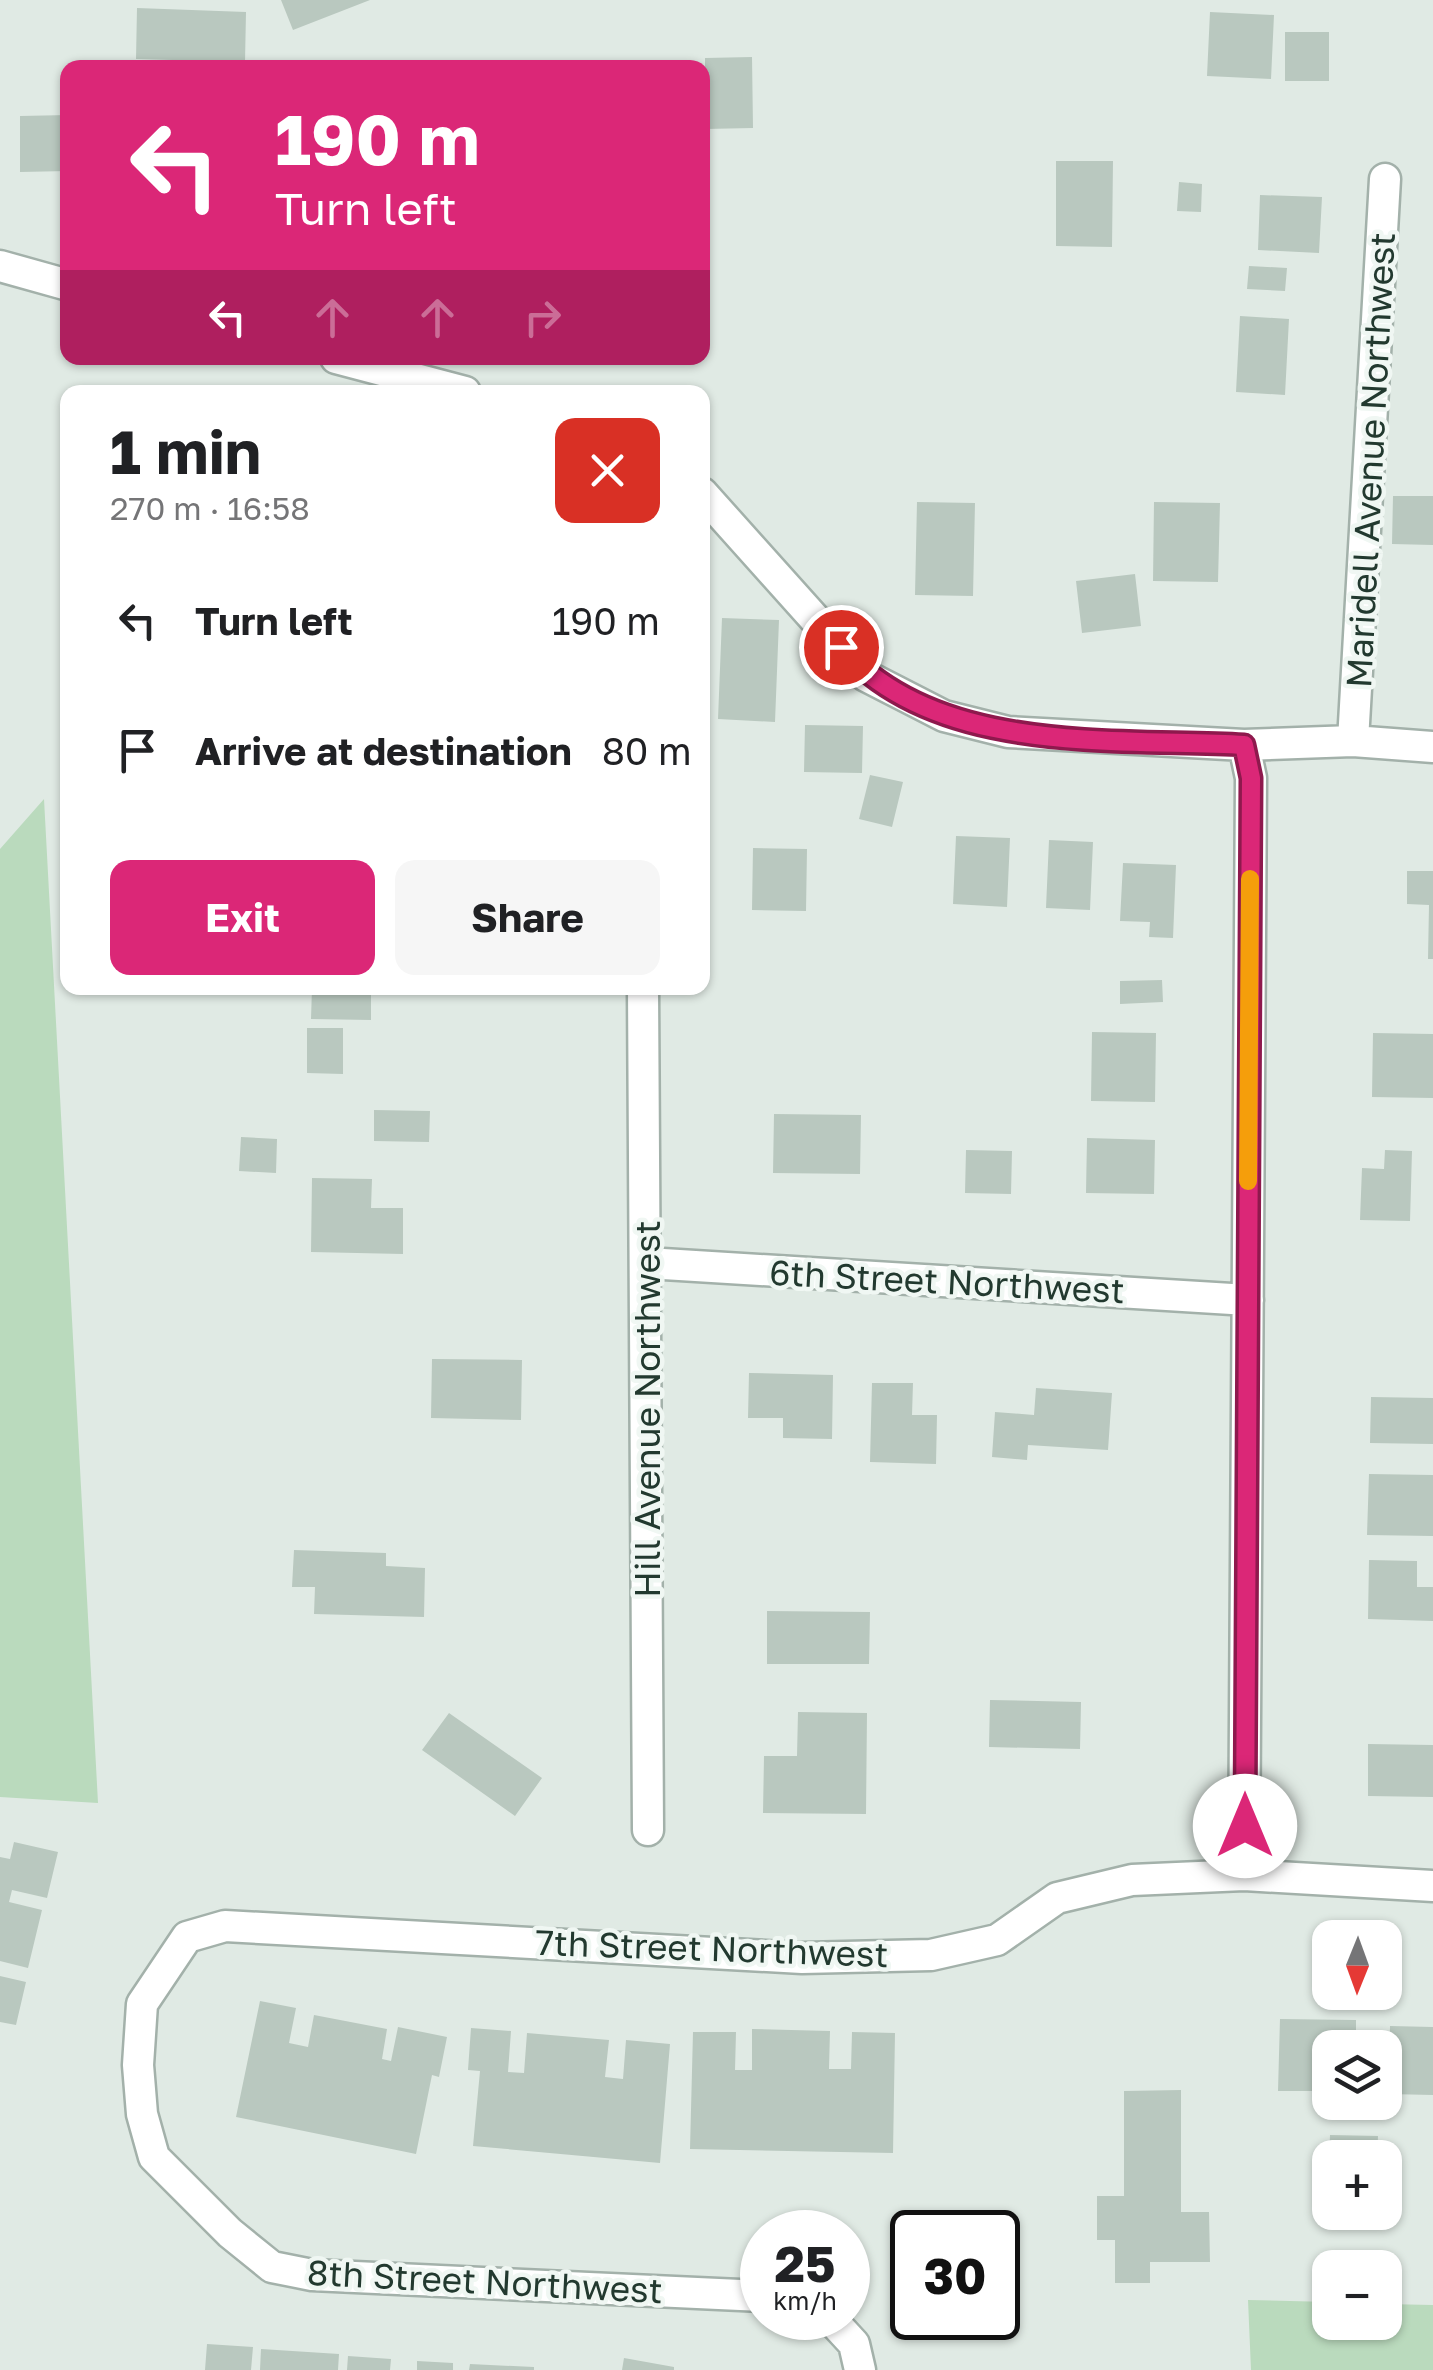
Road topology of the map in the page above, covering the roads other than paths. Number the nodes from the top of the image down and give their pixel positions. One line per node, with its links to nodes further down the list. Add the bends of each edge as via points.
1 (1385, 179): 7 (street, Maridell Avenue Northwest)
2 (0, 266): 3 (street)
3 (60, 283)
4 (363, 365): 5 (street)
5 (438, 385)
6 (710, 502): 8 (street, via 866,676 944,716 1008,732)
7 (1353, 741): 8 (street); 9 (street)
8 (1244, 745): 12 (street, via 1251,778)
9 (1433, 747)
10 (643, 995): 11 (street, Hill Avenue Northwest)
11 (647, 1263): 12 (street, 6th Street Northwest); 13 (street, Hill Avenue Northwest)
12 (1248, 1300): 14 (street)
13 (648, 1830)
14 (1244, 1875): 15 (street, 7th Street Northwest); 16 (street, 7th Street Northwest, via 1132,1880 1057,1898 996,1940 931,1955 802,1958 226,1926 188,1937)
15 (1433, 1886)
16 (167, 1962): 17 (street, 8th Street Northwest, via 142,2004 138,2065 154,2156 272,2266 312,2276)
17 (740, 2295)
18 (850, 2340): 19 (street)
19 (860, 2370)

